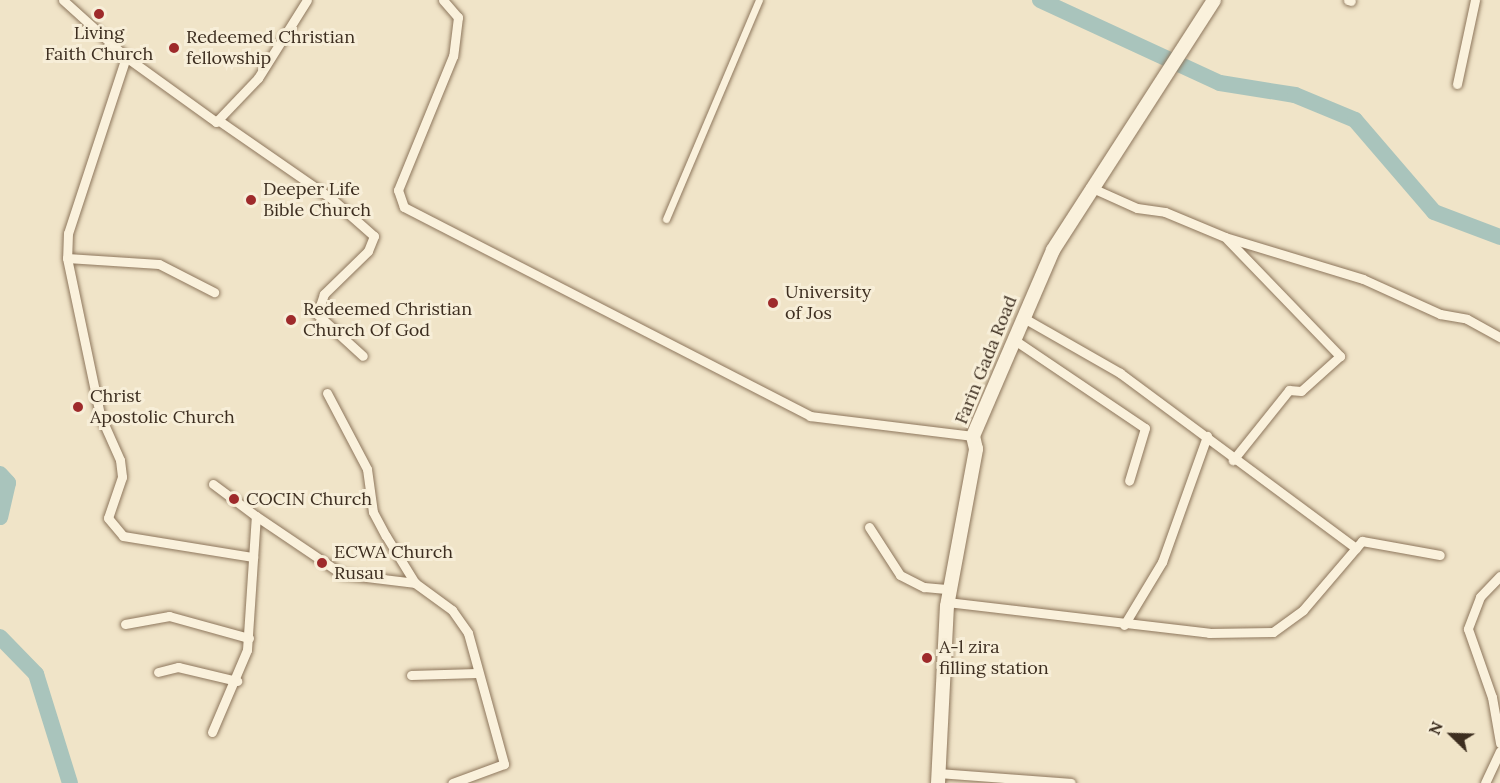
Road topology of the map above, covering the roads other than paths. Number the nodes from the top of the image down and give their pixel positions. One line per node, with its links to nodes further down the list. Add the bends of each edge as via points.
1 (63, 0): 7 (street)
2 (307, 0): 9 (street, via 258,78)
3 (443, 0): 20 (street, via 458,17 453,56 398,190 404,207 810,416)
4 (759, 0): 11 (street)
5 (1214, 0): 10 (main road, Farin Gada Road)
6 (1475, 0): 8 (street)
7 (126, 57): 9 (street); 13 (street, via 68,233)
8 (1457, 84)
9 (218, 120): 18 (street, via 332,199 374,236 368,251 324,294 317,314)
10 (1090, 187): 12 (street, via 1110,198 1189,219); 15 (main road, Farin Gada Road)
11 (666, 219)
12 (1225, 237): 16 (street, via 1363,279 1440,314 1467,319); 22 (street, via 1340,356 1300,391 1289,390)
13 (67, 258): 14 (street, via 159,264); 29 (street, via 100,415 120,460 122,477 109,508 112,529 123,536)
14 (214, 292)
15 (1022, 317): 17 (main road, Farin Gada Road); 21 (street, via 1120,373)
16 (1500, 338)
17 (1013, 339): 20 (main road, Farin Gada Road); 23 (street, via 1144,428)
18 (363, 356)
19 (327, 393): 31 (street, via 367,469 373,512)
20 (973, 436): 32 (main road, Farin Gada Road, via 976,449)
21 (1207, 436): 22 (street); 34 (street, via 1162,562)
22 (1233, 460): 27 (street)
23 (1129, 481)
24 (213, 484): 25 (street)
25 (256, 516): 29 (street); 31 (street, via 331,569)
26 (869, 527): 32 (street, via 900,575)
27 (1356, 548): 28 (street, via 1362,540); 34 (street, via 1303,610 1273,632)
28 (1440, 555)
29 (253, 557): 35 (street)
30 (1500, 576): 41 (street, via 1480,597 1468,629 1492,697)
31 (415, 583): 37 (street, via 462,622)
32 (948, 596): 34 (street); 43 (main road, Farin Gada Road)
33 (125, 624): 35 (street, via 169,616)
34 (1125, 625)
35 (249, 638): 39 (street)
36 (158, 672): 39 (street, via 178,667)
37 (477, 673): 38 (street); 44 (street, via 504,764)
38 (411, 675)
39 (237, 681): 40 (street)
40 (212, 732)
41 (1500, 743)
42 (1500, 751): 46 (street)
43 (939, 778): 45 (street)
44 (452, 783)
45 (1071, 783)
46 (1485, 783)

